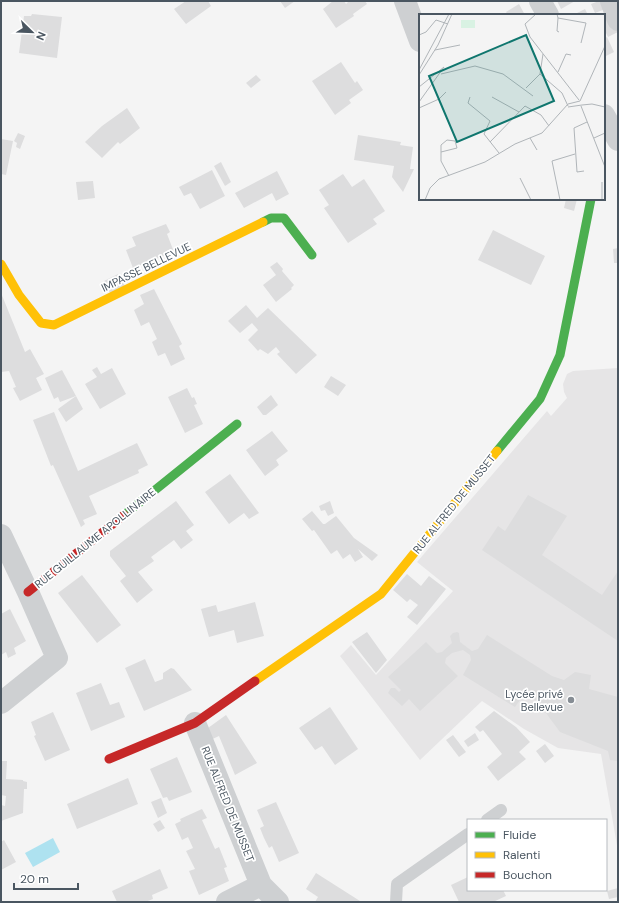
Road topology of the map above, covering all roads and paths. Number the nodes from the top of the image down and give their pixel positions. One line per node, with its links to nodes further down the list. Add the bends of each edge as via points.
1 (405, 1): 6 (street)
2 (540, 1): 4 (street)
3 (611, 1): 5 (street)
4 (547, 14)
5 (618, 20)
6 (419, 38)
7 (605, 117): 8 (street)
8 (618, 140)
9 (591, 200): 16 (street, RUE ALFRED DE MUSSET, via 560,355 540,399 382,594)
10 (312, 255): 11 (street, IMPASSE BELLEVUE, via 284,218 271,218 54,325 41,323 19,295)
11 (1, 264)
12 (237, 424): 14 (street, RUE GUILLAUME APOLLINAIRE)
13 (1, 535): 14 (street)
14 (28, 592): 15 (street, RUE GUILLAUME APOLLINAIRE, via 57,658)
15 (1, 703)
16 (195, 723): 17 (street, RUE ALFRED DE MUSSET); 21 (street, RUE ALFRED DE MUSSET)
17 (109, 759)
18 (501, 810): 19 (lane)
19 (488, 819)
20 (467, 835): 24 (lane, via 397,884)
21 (261, 885): 22 (street); 23 (street)
22 (227, 902)
23 (278, 902)
24 (396, 902)

